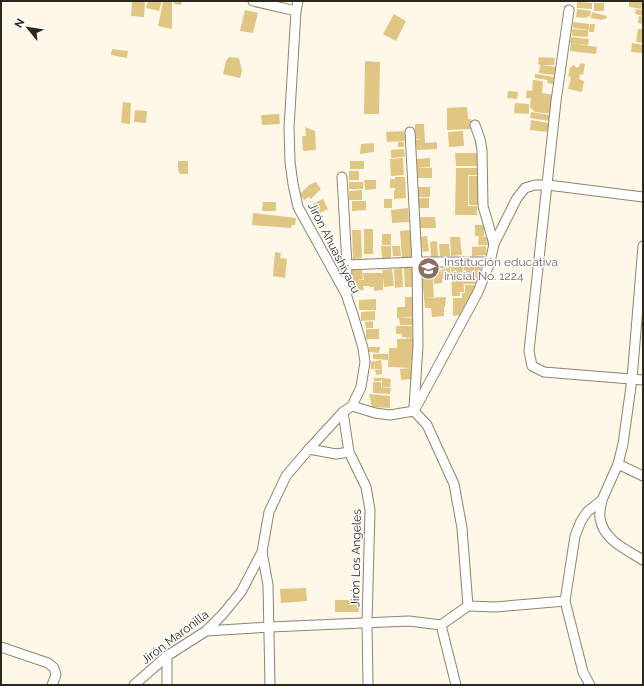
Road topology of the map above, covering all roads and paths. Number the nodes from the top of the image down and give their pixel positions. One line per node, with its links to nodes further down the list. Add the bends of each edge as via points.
1 (253, 1): 4 (street)
2 (298, 1): 4 (street, Jirón Ahuashiyacu)
3 (569, 10): 8 (street, via 556,101)
4 (296, 11): 15 (street, Jirón Ahuashiyacu, via 289,128 293,184 298,207)
5 (476, 125): 10 (street, via 482,150 483,206)
6 (410, 132): 12 (street)
7 (342, 177): 14 (street)
8 (548, 186): 9 (street); 10 (street, via 535,185 525,188 517,198); 16 (street, via 530,351 532,366 544,372)
9 (643, 197)
10 (494, 244): 13 (street)
11 (643, 246): 16 (street)
12 (417, 262): 13 (street); 14 (street); 19 (street, via 418,346)
13 (490, 262): 19 (street, via 478,292)
14 (347, 265): 15 (street)
15 (346, 294): 18 (street, Jirón Ahuashiyacu, via 357,325 365,362 361,387)
16 (632, 379): 17 (street); 23 (street)
17 (643, 380)
18 (352, 406): 19 (street, via 390,415); 20 (street, Jirón Maronilla)
19 (414, 411): 29 (street, via 427,425 454,484 462,528)
20 (343, 412): 21 (street, Jirón Maronilla); 22 (street, Jirón Los Angeles)
21 (309, 448): 22 (street, via 336,454); 26 (street, Jirón Maronilla, via 286,476 269,512)
22 (349, 452): 30 (street, Jirón Los Angeles, via 366,487 370,510)
23 (618, 464): 24 (street); 25 (street)
24 (643, 476)
25 (602, 500): 27 (street, via 600,518 604,531 612,540); 28 (street, via 587,512 575,536)
26 (262, 552): 32 (street, via 268,585); 33 (street, Jirón Maronilla, via 241,592)
27 (643, 560)
28 (565, 600): 29 (street, via 495,607); 42 (street, via 583,672)
29 (468, 606): 31 (street)
30 (367, 622): 31 (street, via 409,621); 32 (street); 40 (street, Jirón Los Angeles)
31 (441, 625): 41 (street)
32 (270, 627): 33 (street); 39 (street)
33 (206, 631): 35 (street, Jirón Maronilla)
34 (1, 647): 36 (street, via 48,663 54,668 56,675)
35 (167, 656): 37 (street, Jirón Maronilla); 38 (street)
36 (52, 685)
37 (134, 685)
38 (167, 685)
39 (270, 685)
40 (368, 685)
41 (456, 685)
42 (590, 685)

